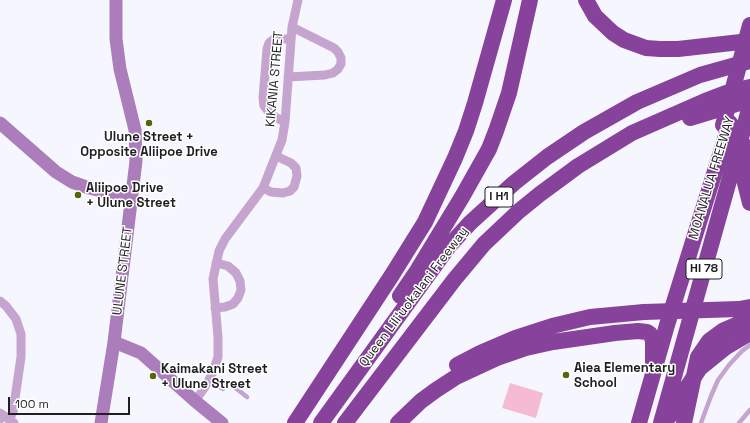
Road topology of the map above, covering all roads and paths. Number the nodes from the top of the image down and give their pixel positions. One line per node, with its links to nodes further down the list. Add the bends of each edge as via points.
1 (116, 0): 23 (street, ULUNE STREET, via 116,39 120,69 135,130 136,161)
2 (298, 0): 7 (street, KIKANIA STREET)
3 (504, 0): 41 (highway, via 466,131 425,222)
4 (530, 0): 42 (highway, via 509,93 496,131 480,165 417,271 379,325)
5 (586, 0): 9 (highway, via 596,16 613,33 646,48 678,49)
6 (750, 24): 18 (highway, bridge)
7 (292, 28): 8 (street, KIKANIA STREET); 12 (street, via 334,48 341,58 341,64 333,73 325,75)
8 (291, 40): 12 (street, KIKANIA STREET); 16 (street, via 274,39 269,43 263,98 268,111)
9 (750, 41)
10 (750, 49): 18 (highway, MOANALUA FREEWAY)
11 (750, 61): 42 (highway, Queen Liliʻuokalani Freeway / I H1, via 700,76 637,102 584,132 514,183 449,246)
12 (288, 77): 16 (street, KIKANIA STREET)
13 (750, 87): 21 (highway, Queen Liliʻuokalani Freeway / I H1, via 726,93 675,113 632,133)
14 (750, 100): 21 (highway, via 676,123)
15 (749, 111): 47 (highway, MOANALUA FREEWAY / HI 78)
16 (285, 122): 20 (street, KIKANIA STREET)
17 (0, 123): 23 (street, via 56,172 72,182)
18 (726, 124): 33 (highway, MOANALUA FREEWAY / HI 78)
19 (750, 136): 24 (highway, via 744,166)
20 (276, 156): 22 (street, KIKANIA STREET); 22 (street, via 296,168 294,187 283,193 270,192)
21 (578, 166): 43 (highway, Queen Liliʻuokalani Freeway / I H1, via 519,211 484,244)
22 (263, 188): 25 (street, KIKANIA STREET, via 225,239)
23 (132, 198): 31 (street, ULUNE STREET)
24 (750, 203)
25 (216, 263): 28 (street, KIKANIA STREET, via 213,279); 28 (street, via 228,266 236,273 241,290 233,304)
26 (0, 301): 38 (street, via 16,319 21,334 21,357 13,412)
27 (750, 307): 44 (highway, bridge, via 590,317 552,326 515,338 453,368 415,396)
28 (215, 308): 34 (street, KIKANIA STREET, via 218,358)
29 (750, 319): 49 (highway, bridge, via 724,330 709,341 698,357)
30 (750, 333): 48 (highway, via 726,347 700,368 675,405)
31 (114, 342): 36 (street, via 142,352); 39 (street, ULUNE STREET)
32 (750, 345): 50 (lane, via 729,365 718,380)
33 (653, 372): 45 (highway, via 652,340 648,332 615,333 553,342 497,358 456,378 431,394); 46 (highway, MOANALUA FREEWAY / HI 78)
34 (209, 380): 35 (lane, via 223,389 228,382); 36 (street, KIKANIA STREET)
35 (247, 397)
36 (195, 401): 40 (street)
37 (750, 410): 51 (lane)
38 (6, 419)
39 (101, 423)
40 (222, 423)
41 (295, 423)
42 (321, 423)
43 (345, 423)
44 (387, 423)
45 (398, 423)
46 (639, 423)
47 (661, 423)
48 (667, 423)
49 (684, 423)
50 (701, 423)
51 (739, 423)

